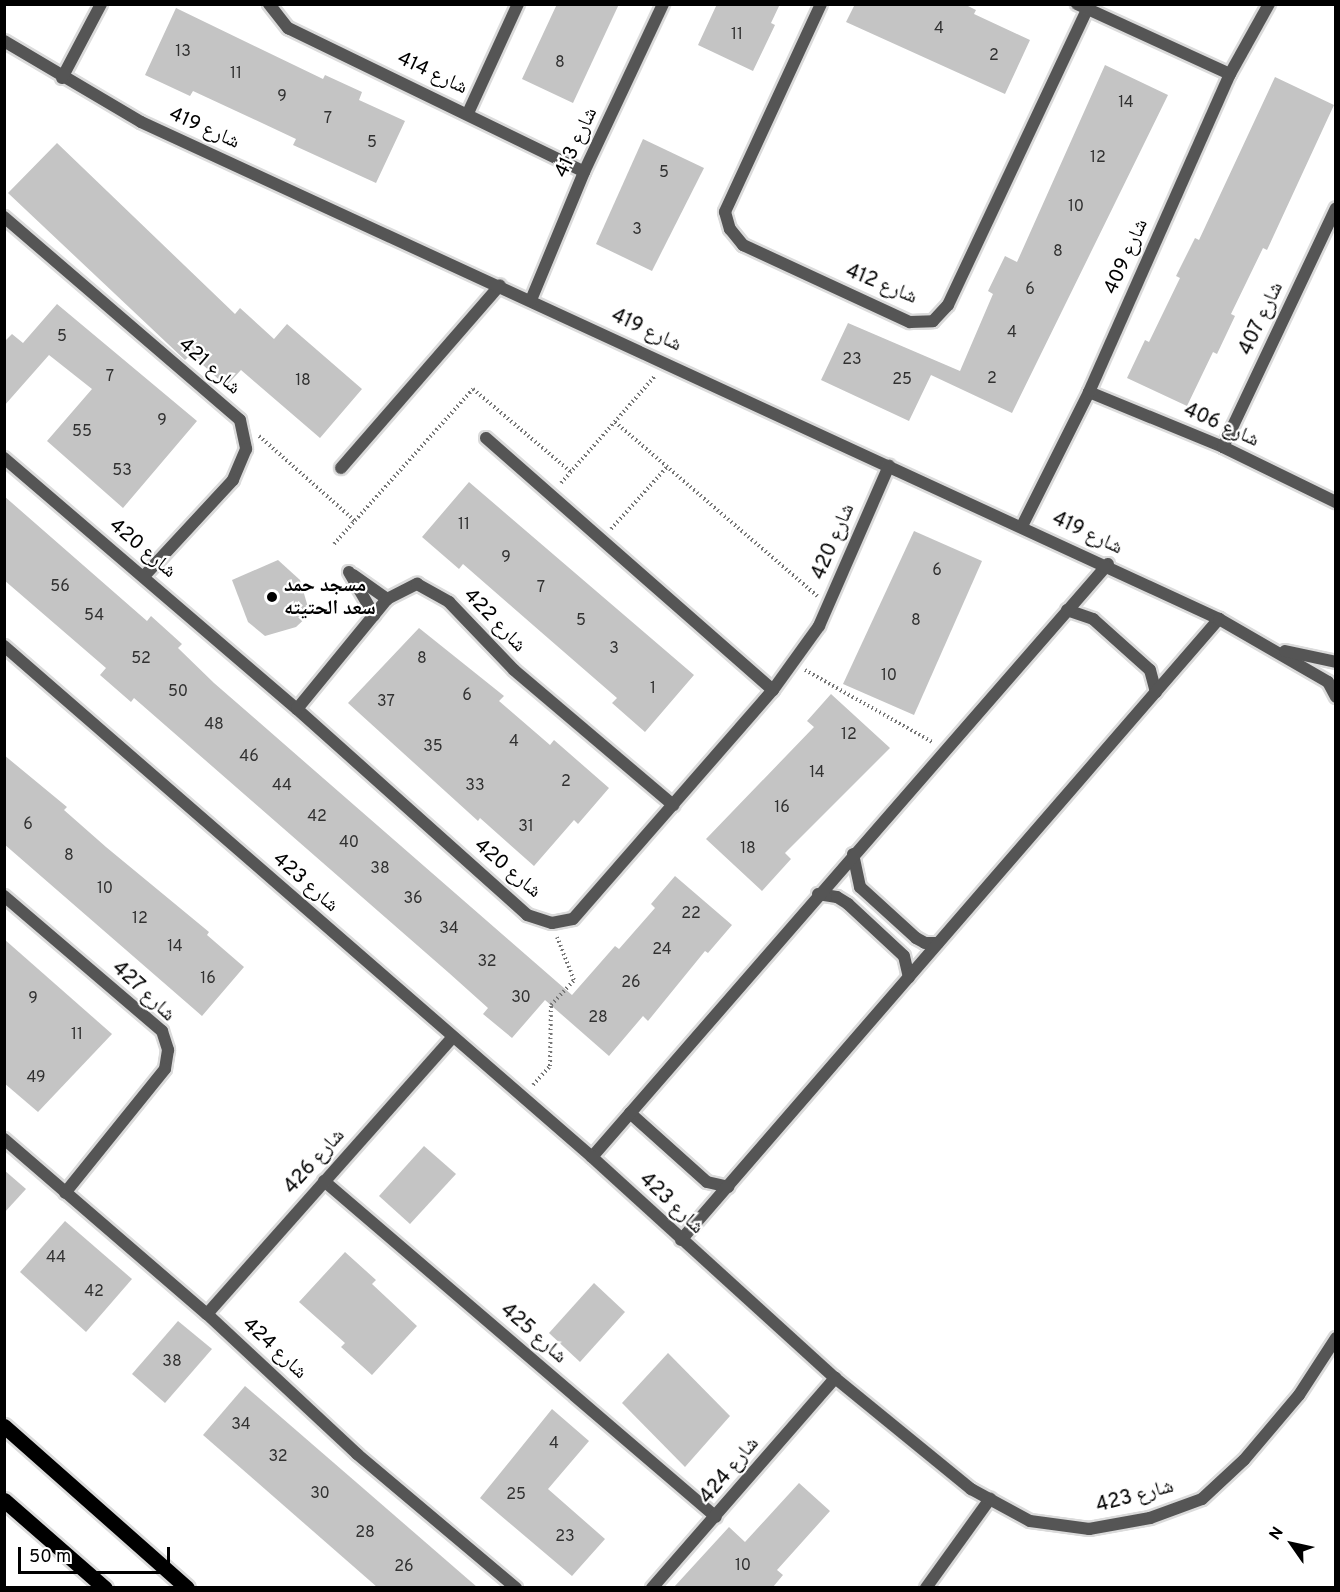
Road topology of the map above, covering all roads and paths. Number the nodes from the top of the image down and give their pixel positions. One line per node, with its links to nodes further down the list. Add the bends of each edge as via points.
1 (101, 4): 10 (street)
2 (269, 4): 11 (street, شارع 414, via 288,28)
3 (518, 4): 11 (street)
4 (663, 4): 12 (street, شارع 413)
5 (821, 4): 7 (street, شارع 412, via 725,212 730,229 743,246 910,322 933,321 948,304)
6 (1269, 4): 9 (street, شارع 409)
7 (1082, 7): 9 (street)
8 (4, 41): 10 (street, شارع 419)
9 (1230, 74): 18 (street, شارع 409)
10 (62, 78): 15 (street, شارع 419, via 141,122)
11 (468, 113): 12 (street, شارع 414)
12 (584, 172): 16 (street, شارع 413)
13 (1335, 208): 22 (street, شارع 407)
14 (4, 217): 19 (street, شارع 421)
15 (500, 285): 16 (street, شارع 419); 26 (street)
16 (531, 300): 17 (street, شارع 419)
17 (667, 363): 20 (path); 24 (street, شارع 419)
18 (1089, 392): 22 (street, شارع 406); 31 (street, شارع 409)
19 (240, 420): 30 (path); 35 (street, شارع 421, via 246,449 233,480)
20 (615, 422): 25 (path); 27 (path)
21 (486, 438): 28 (street)
22 (1223, 447): 29 (street, شارع 406)
23 (4, 458): 35 (street, شارع 420)
24 (889, 465): 31 (street, شارع 419); 37 (street, شارع 420)
25 (667, 467): 32 (path); 37 (path)
26 (341, 468)
27 (571, 472): 28 (path); 30 (path, via 473,389)
28 (551, 495): 32 (street)
29 (1335, 502)
30 (355, 521): 33 (path)
31 (1022, 526): 34 (street, شارع 419)
32 (602, 540): 45 (street)
33 (334, 544)
34 (1108, 564): 38 (street); 40 (street, شارع 419)
35 (144, 576): 48 (street, شارع 420)
36 (387, 599): 39 (street, شارع 422); 39 (street, via 349,572); 50 (street, شارع 422, via 417,584 449,602 514,670)
37 (828, 606): 43 (street, شارع 420)
38 (1067, 610): 46 (street, via 1093,619 1150,670); 49 (street)
39 (374, 615): 48 (street, شارع 422)
40 (1219, 619): 42 (street, شارع 419); 46 (street)
41 (5, 647): 57 (street, شارع 423)
42 (1275, 649): 44 (street, شارع 419); 47 (street, شارع 419, via 1328,682)
43 (793, 663): 45 (street, شارع 420); 49 (path)
44 (1335, 663)
45 (773, 690): 50 (street, شارع 420)
46 (1156, 692): 55 (street)
47 (1335, 697)
48 (297, 709): 54 (street, شارع 420, via 527,915)
49 (945, 749): 51 (street)
50 (673, 805): 54 (street, شارع 420, via 573,918)
51 (853, 854): 52 (street); 55 (street, via 860,887 916,938)
52 (818, 894): 56 (street, via 837,897 848,904 904,956); 59 (street)
53 (4, 896): 64 (street, شارع 427, via 162,1031 168,1050 165,1069)
54 (552, 923): 58 (path, via 574,980 551,1005 550,1066)
55 (938, 944): 56 (street)
56 (909, 977): 63 (street)
57 (453, 1037): 58 (street, شارع 423); 62 (street, شارع 426)
58 (522, 1097): 61 (street, شارع 423)
59 (630, 1113): 61 (street); 63 (street, via 707,1182)
60 (4, 1139): 64 (street, شارع 424)
61 (592, 1157): 65 (street, شارع 423)
62 (324, 1180): 66 (street, شارع 426); 72 (street, شارع 425)
63 (728, 1186): 65 (street)
64 (65, 1193): 66 (street, شارع 424)
65 (681, 1240): 68 (street, شارع 423)
66 (207, 1314): 75 (street, شارع 424, via 357,1454)
67 (1335, 1338): 70 (street, شارع 423, via 1299,1395 1251,1452 1202,1498 1149,1518 1089,1529 1030,1521)
68 (835, 1378): 70 (street, شارع 423, via 970,1489); 72 (street, شارع 424)
69 (4, 1426): 74 (main road)
70 (990, 1499): 77 (street)
71 (4, 1500): 73 (main road)
72 (717, 1517): 76 (street, شارع 424)
73 (103, 1587)
74 (188, 1587)
75 (516, 1587)
76 (652, 1587)
77 (926, 1587)

